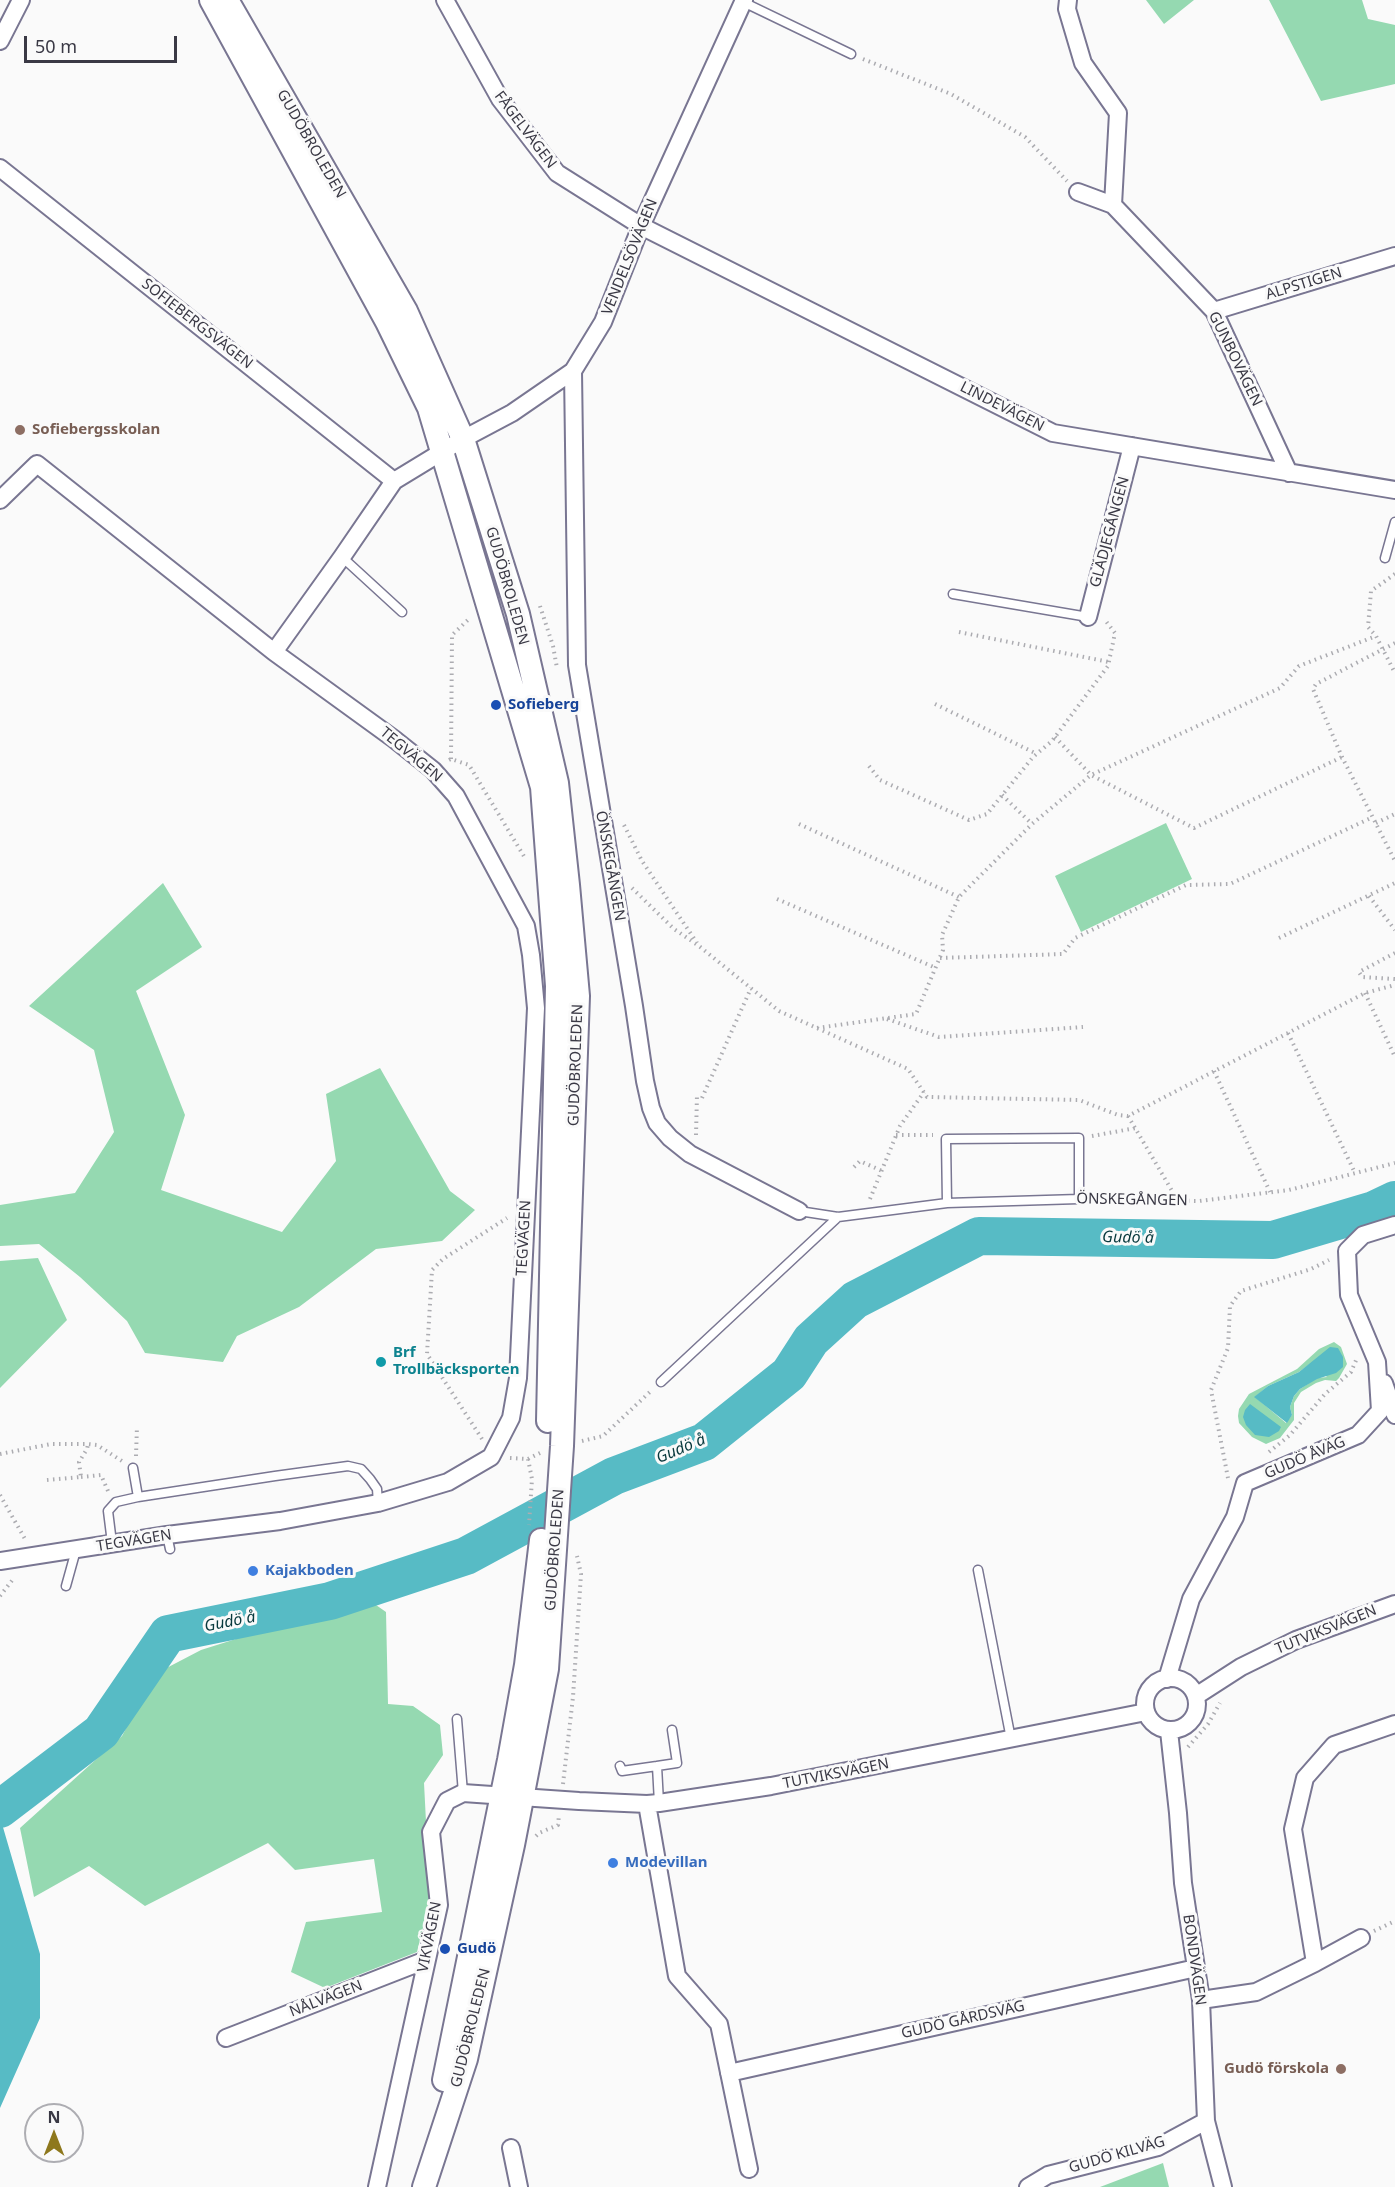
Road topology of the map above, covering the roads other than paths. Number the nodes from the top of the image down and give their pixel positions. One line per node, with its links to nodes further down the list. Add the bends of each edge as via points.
1 (21, 0): 7 (street)
2 (211, 0): 18 (main road, GUDÖBROLEDEN, via 387,322 429,408)
3 (228, 0): 16 (main road, GUDÖBROLEDEN, via 406,311)
4 (444, 0): 12 (street, FÅGELVÄGEN, via 500,99 557,173)
5 (1068, 0): 11 (street, via 1083,63 1118,113)
6 (744, 1): 8 (lane); 12 (street, VENDELSÖVÄGEN)
7 (0, 41)
8 (851, 54)
9 (0, 168): 20 (street, SOFIEBERGSVÄGEN)
10 (1078, 192): 11 (street, GUNBOVÄGEN)
11 (1113, 205): 14 (street, GUNBOVÄGEN)
12 (641, 226): 15 (street, VENDELSÖVÄGEN, via 603,322); 17 (street, LINDEVÄGEN, via 1053,433)
13 (1395, 256): 14 (street, ALPSTIGEN)
14 (1214, 311): 19 (street, GUNBOVÄGEN)
15 (573, 371): 16 (street, VENDELSÖVÄGEN, via 512,413); 31 (street, ÖNSKEGÅNGEN, via 578,665 645,1081 657,1123 670,1138 695,1157)
16 (463, 439): 18 (street, VENDELSÖVÄGEN); 38 (main road, GUDÖBROLEDEN, via 520,625 557,783 578,996)
17 (1132, 446): 19 (street, LINDEVÄGEN); 27 (street, GLÄDJEGÅNGEN)
18 (443, 452): 20 (street); 38 (main road, GUDÖBROLEDEN, via 542,787 557,986)
19 (1289, 473): 21 (street, LINDEVÄGEN)
20 (394, 481): 24 (street)
21 (1395, 490)
22 (0, 500): 29 (street, TEGVÄGEN, via 37,464)
23 (1395, 522): 25 (lane)
24 (342, 557): 28 (lane); 29 (street)
25 (1385, 558)
26 (953, 594): 27 (lane)
27 (1090, 610)
28 (402, 612)
29 (274, 652): 40 (street, TEGVÄGEN, via 394,739 456,796 526,926 531,955 536,1008 518,1378 511,1418 491,1457 448,1482)
30 (947, 1203): 30 (lane, ÖNSKEGÅNGEN, via 946,1139 1079,1138 1079,1199); 32 (lane, ÖNSKEGÅNGEN)
31 (799, 1211): 32 (lane, ÖNSKEGÅNGEN)
32 (838, 1218): 35 (lane)
33 (1395, 1225): 34 (street, GUDÖ ÅVÄG, via 1363,1235 1347,1251 1349,1294)
34 (1377, 1362): 36 (street); 47 (street, GUDÖ ÅVÄG, via 1380,1411 1358,1435 1245,1483 1235,1517 1191,1599)
35 (661, 1382)
36 (1395, 1415)
37 (133, 1468): 39 (lane)
38 (547, 1473): 58 (main road, GUDÖBROLEDEN)
39 (138, 1497): 40 (lane, via 348,1466 360,1469 370,1479 377,1489); 41 (lane, via 116,1503 108,1511)
40 (378, 1503): 41 (street, TEGVÄGEN, via 168,1542)
41 (112, 1543): 42 (street, TEGVÄGEN)
42 (76, 1550): 43 (street, TEGVÄGEN); 45 (lane)
43 (0, 1561)
44 (978, 1570): 54 (lane)
45 (66, 1586)
46 (1395, 1604): 48 (street, TUTVIKSVÄGEN, via 1296,1640 1241,1667)
47 (1167, 1678): 48 (street, via 1183,1681); 49 (street, via 1147,1692)
48 (1196, 1696): 53 (street, via 1195,1716 1188,1724)
49 (1146, 1713): 53 (street, via 1159,1728); 54 (street, TUTVIKSVÄGEN)
50 (457, 1719): 57 (lane)
51 (1395, 1724): 62 (street, via 1334,1745 1305,1778 1293,1829)
52 (672, 1730): 56 (lane, via 677,1763)
53 (1169, 1731): 63 (street, BONDVÄGEN, via 1183,1883)
54 (1011, 1738): 59 (street, TUTVIKSVÄGEN, via 771,1786)
55 (620, 1766): 56 (lane, via 622,1771)
56 (657, 1766): 59 (lane)
57 (463, 1793): 58 (street); 61 (street, VIKVÄGEN, via 447,1801 431,1832 439,1905)
58 (513, 1795): 59 (street, TUTVIKSVÄGEN); 71 (main road, GUDÖBROLEDEN, via 492,1841 451,2052); 72 (main road, GUDÖBROLEDEN, via 466,2059)
59 (653, 1803): 66 (street, via 677,1976 719,2024)
60 (1361, 1938): 62 (street)
61 (426, 1960): 65 (street, NÅLVÄGEN); 70 (street, VIKVÄGEN)
62 (1315, 1963): 64 (street, via 1256,1992)
63 (1196, 1968): 64 (street, BONDVÄGEN); 66 (street, GUDÖ GÅRDSVÄG)
64 (1201, 2000): 67 (street, BONDVÄGEN)
65 (226, 2038)
66 (729, 2073): 69 (street)
67 (1206, 2121): 74 (street, GUDÖ KILVÄG, via 1158,2147 1048,2175); 75 (street, BONDVÄGEN)
68 (510, 2148): 73 (street)
69 (749, 2169)
70 (377, 2187)
71 (417, 2187)
72 (424, 2187)
73 (519, 2187)
74 (1028, 2187)
75 (1223, 2187)

